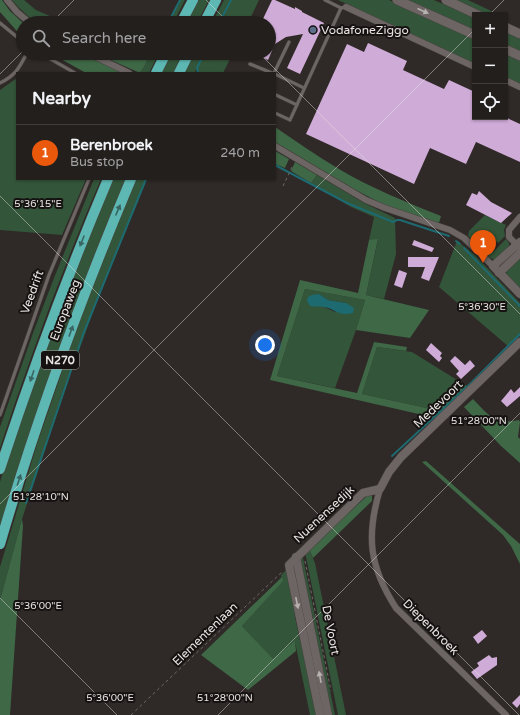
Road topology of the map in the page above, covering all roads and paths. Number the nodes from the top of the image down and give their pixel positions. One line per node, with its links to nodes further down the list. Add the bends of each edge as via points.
1 (7, 0): 9 (street)
2 (193, 0): 10 (highway)
3 (216, 0): 11 (highway)
4 (325, 0): 7 (lane)
5 (397, 0): 14 (main road, one-way to 14)
6 (446, 0): 8 (main road)
7 (344, 7): 26 (street); 39 (lane)
8 (472, 12)
9 (22, 16)
10 (185, 16)
11 (208, 16)
12 (0, 23): 16 (lane)
13 (508, 29): 15 (main road)
14 (472, 34)
15 (520, 34)
16 (16, 36)
17 (290, 42): 34 (lane)
18 (508, 50): 19 (main road)
19 (520, 56)
20 (23, 60): 28 (lane)
21 (52, 60): 29 (lane)
22 (102, 60): 30 (street)
23 (162, 60): 31 (highway)
24 (186, 60): 32 (highway)
25 (250, 64): 33 (lane)
26 (472, 66)
27 (16, 72): 37 (lane)
28 (16, 72)
29 (73, 72)
30 (127, 72)
31 (156, 72)
32 (180, 72)
33 (271, 72)
34 (275, 72)
35 (276, 74): 39 (lane)
36 (508, 81): 38 (street)
37 (0, 83)
38 (520, 87)
39 (304, 88): 41 (lane)
40 (276, 95): 41 (lane)
41 (297, 105): 42 (lane, via 290,120)
42 (276, 113)
43 (276, 147): 44 (street)
44 (296, 159): 48 (path); 52 (street, via 366,200 450,230 464,238)
45 (89, 180): 56 (lane, Veedrift, via 49,275)
46 (108, 180): 57 (highway, Europaweg / N270, one-way to 57, via 51,320)
47 (131, 180): 59 (highway, Europaweg / N270, one-way to 47, via 52,383 102,248)
48 (283, 186)
49 (520, 217): 50 (street, via 509,230 510,237)
50 (519, 245): 52 (street)
51 (520, 253): 53 (street)
52 (493, 266): 53 (street)
53 (499, 273): 54 (street)
54 (520, 294)
55 (520, 342): 58 (street, Medevoort, via 401,457 389,472)
56 (0, 415)
57 (0, 469)
58 (380, 490): 60 (street, Nuenensedijk, via 363,493); 67 (street, Diepenbroek, via 372,522 372,553 388,596 396,608)
59 (0, 544)
60 (303, 550): 61 (street, Nuenensedijk); 63 (path, De Voort)
61 (296, 557): 62 (street, Nuenensedijk); 66 (street, De Voort, one-way to 61)
62 (289, 565): 64 (path, Elementenlaan); 65 (street, one-way to 65)
63 (331, 692)
64 (131, 715)
65 (320, 715)
66 (328, 715)
67 (506, 715)

